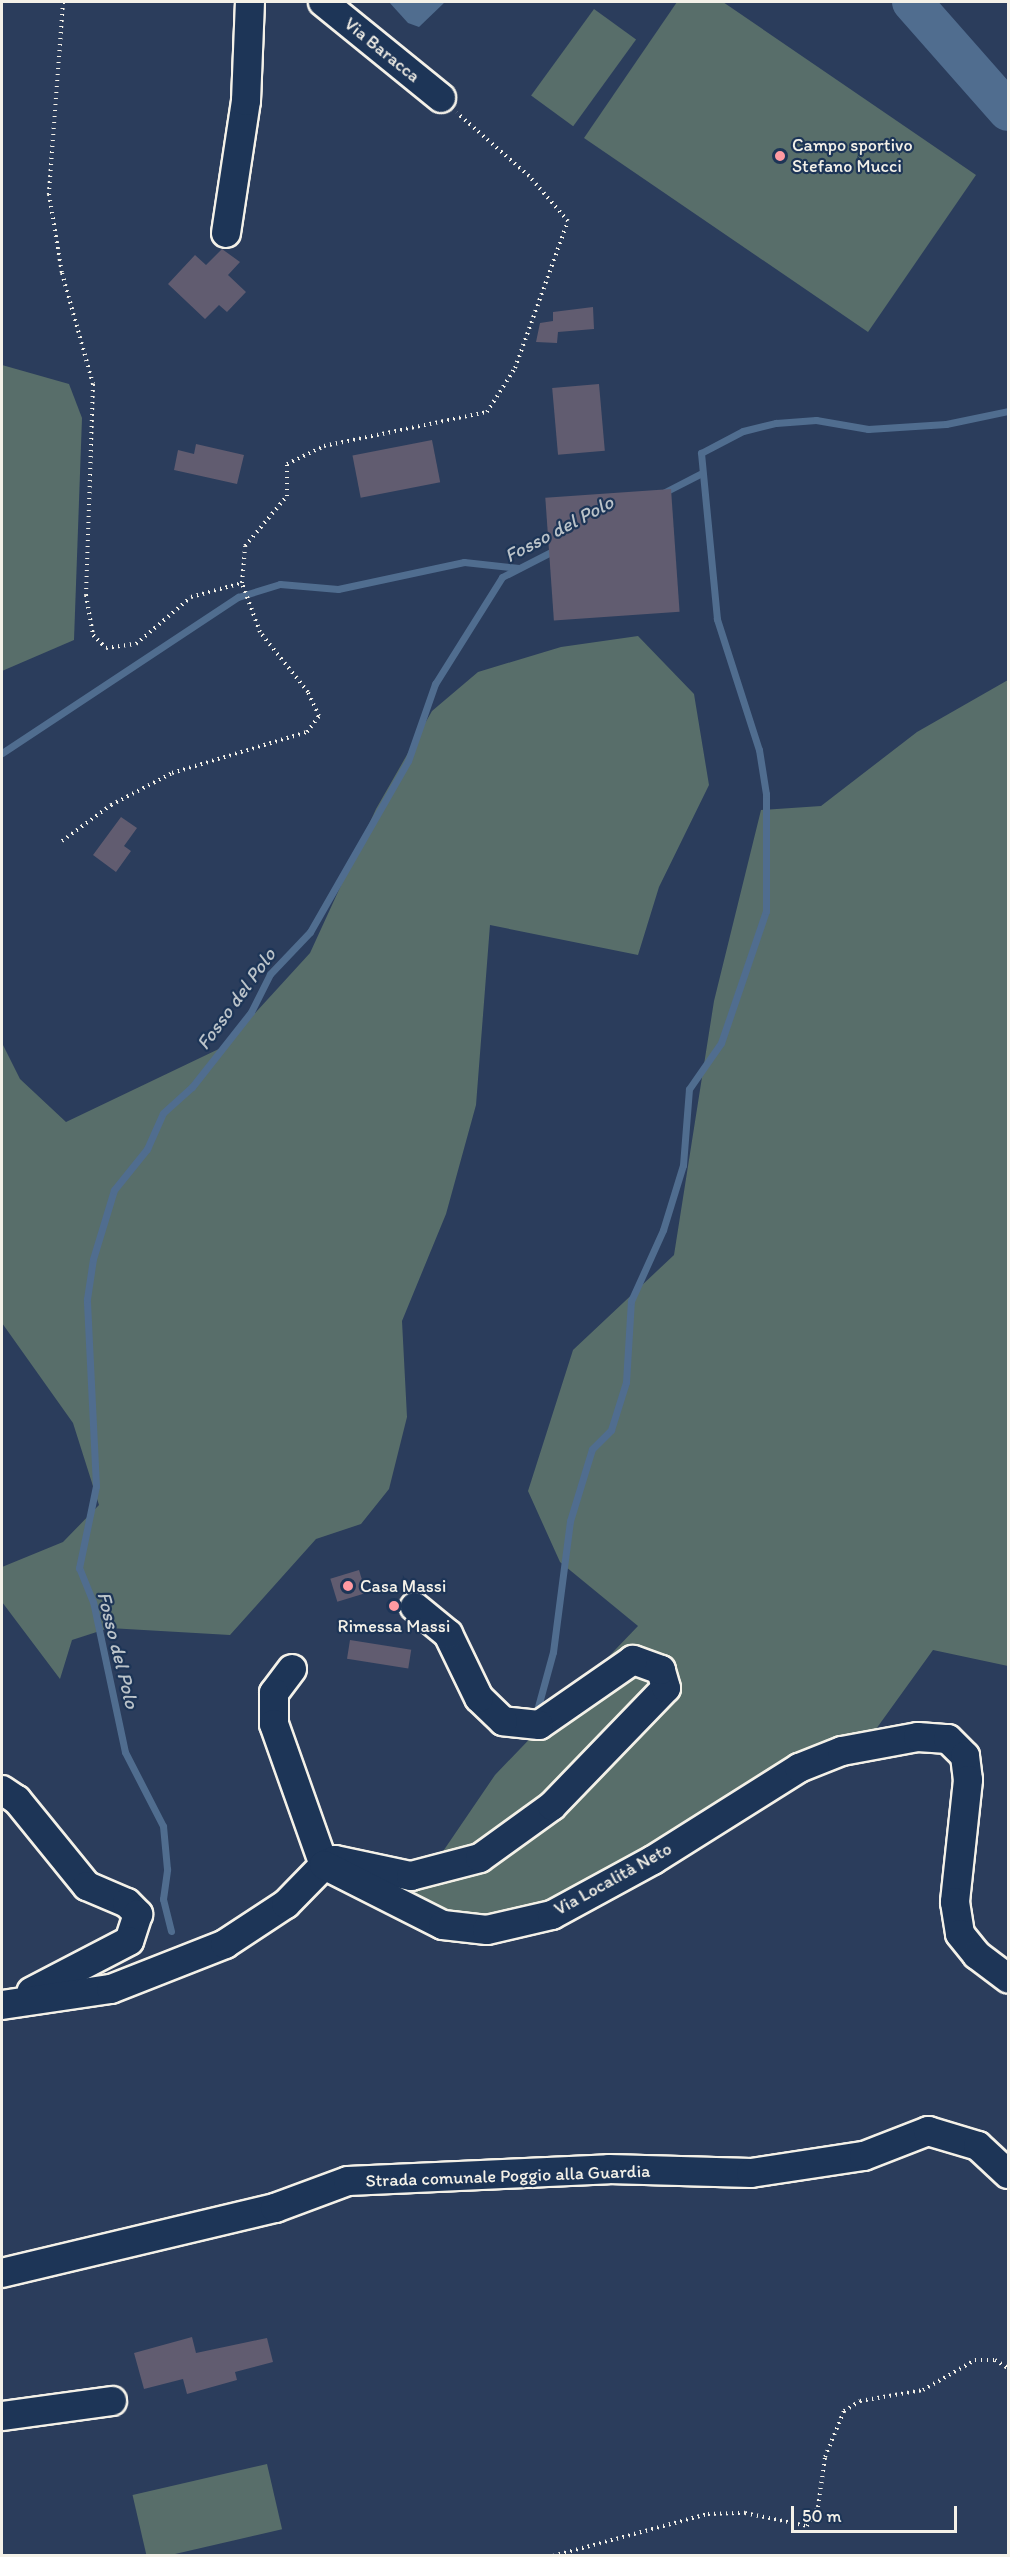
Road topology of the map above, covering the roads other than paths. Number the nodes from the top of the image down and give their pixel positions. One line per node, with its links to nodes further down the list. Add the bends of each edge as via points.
1 (250, 2): 4 (street, via 246,101)
2 (323, 2): 3 (street, Via Baracca)
3 (441, 98)
4 (226, 233)
5 (415, 1607): 8 (street, via 448,1634 479,1698 503,1721 539,1725 633,1660 662,1670 666,1688 552,1806 480,1858 411,1876 335,1860)
6 (292, 1669): 8 (street, via 274,1693 274,1724)
7 (2, 1790): 10 (street, via 17,1800 87,1886 127,1903 138,1914 129,1941)
8 (324, 1865): 9 (street, Via Località Neto, via 443,1924 487,1930 552,1915 653,1860 799,1768 842,1751 918,1737 948,1739 965,1756 968,1780 955,1902 960,1934 977,1955); 10 (street, via 286,1904 225,1944 111,1989)
9 (1008, 1978)
10 (9, 2002)
11 (1008, 2174): 12 (street, Strada comunale Poggio alla Guardia, via 978,2146 928,2131 864,2156 751,2173 609,2169 348,2181 275,2208)
12 (2, 2273)
13 (112, 2401): 14 (street)
14 (2, 2416)

